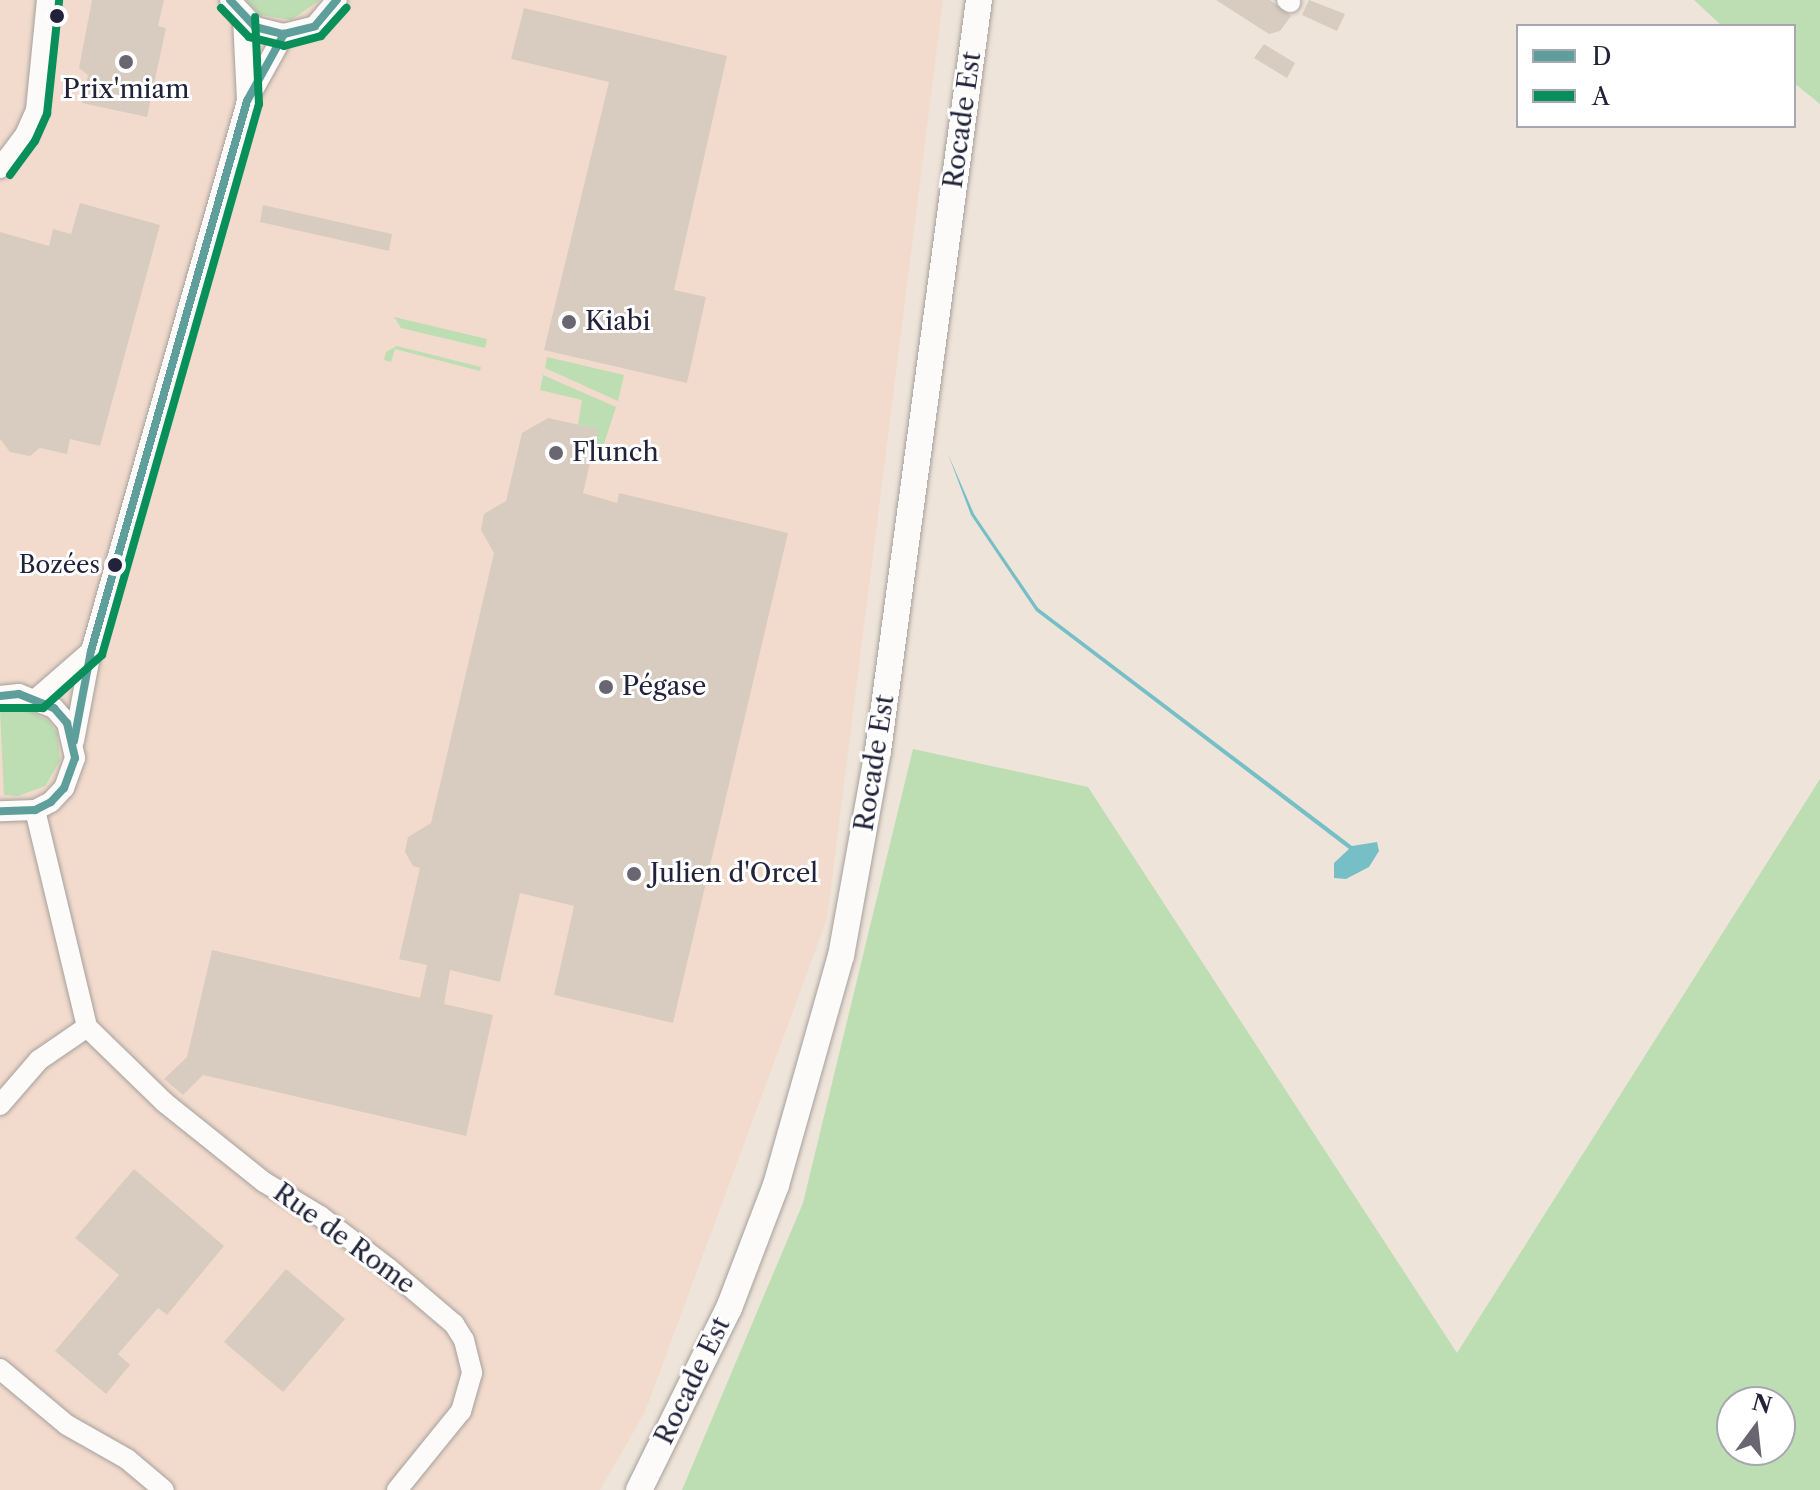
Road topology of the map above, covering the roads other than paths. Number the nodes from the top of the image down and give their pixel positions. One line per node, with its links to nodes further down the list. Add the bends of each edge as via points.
1 (47, 0): 8 (street, via 36,110)
2 (230, 0): 5 (street)
3 (337, 0): 6 (street, via 315,26)
4 (979, 0): 20 (main road, Rocade Est, via 878,751 841,956 776,1185 729,1308)
5 (243, 18): 6 (street, via 255,27); 7 (street)
6 (284, 34): 7 (street)
7 (247, 101): 9 (street)
8 (0, 168)
9 (91, 651): 11 (street); 12 (street)
10 (0, 696): 11 (street)
11 (37, 698): 12 (street, via 67,723)
12 (74, 741): 13 (street, via 72,774 64,788)
13 (35, 810): 14 (street); 15 (street)
14 (0, 811)
15 (87, 1027): 16 (street, via 39,1060); 19 (street, Rue de Rome, via 175,1111 264,1182 320,1216 454,1324 471,1354 468,1392 461,1411)
16 (0, 1105)
17 (0, 1369): 18 (street, via 67,1425 127,1459)
18 (164, 1490)
19 (397, 1490)
20 (639, 1490)

